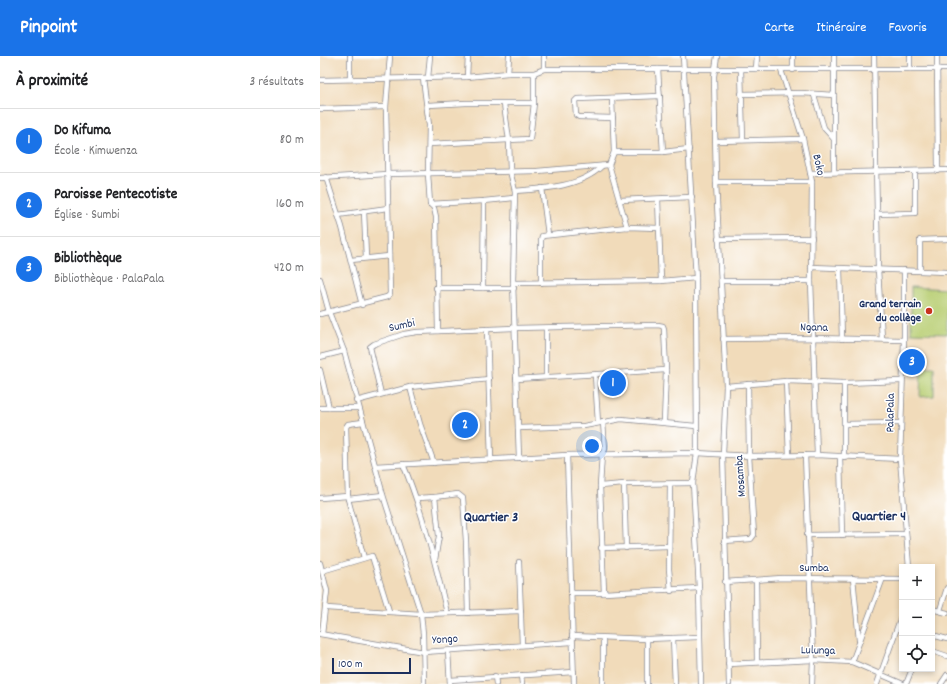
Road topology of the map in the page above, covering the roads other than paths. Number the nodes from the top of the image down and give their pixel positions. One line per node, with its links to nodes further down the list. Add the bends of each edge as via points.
1 (350, 56): 32 (street)
2 (390, 56): 33 (street)
3 (430, 56): 31 (street)
4 (468, 56): 30 (street)
5 (508, 56): 28 (street)
6 (544, 56): 15 (street)
7 (683, 56): 17 (street)
8 (717, 56): 22 (street)
9 (756, 56): 18 (street)
10 (794, 56): 25 (street)
11 (834, 56): 26 (street)
12 (874, 56): 27 (street)
13 (910, 56): 19 (street)
14 (937, 56): 20 (street)
15 (544, 69): 16 (street); 29 (street)
16 (658, 69): 17 (street); 39 (street)
17 (684, 69): 22 (street); 53 (street)
18 (756, 69): 23 (street); 24 (street)
19 (910, 69): 20 (street); 27 (street)
20 (937, 69): 21 (street); 58 (street)
21 (947, 69)
22 (716, 70): 23 (street); 51 (street, via 714,80)
23 (741, 70): 35 (street)
24 (781, 70): 25 (street); 36 (street, Boko)
25 (793, 70): 26 (street)
26 (834, 70): 27 (street); 38 (street)
27 (874, 70): 64 (street)
28 (508, 73): 29 (street); 30 (street)
29 (534, 73): 41 (street)
30 (467, 77): 31 (street)
31 (425, 78): 33 (street); 43 (street)
32 (350, 79): 33 (street); 34 (street)
33 (388, 79): 44 (street)
34 (320, 80)
35 (741, 94): 36 (street); 50 (street)
36 (788, 94): 37 (street); 48 (street, Boko)
37 (814, 95): 38 (street); 47 (street, via 824,128)
38 (834, 95): 47 (street)
39 (660, 96): 40 (street); 55 (street)
40 (612, 98): 46 (street); 46 (street, via 575,102 576,115 579,118)
41 (534, 103): 42 (street); 49 (street, via 530,139)
42 (504, 104): 43 (street); 49 (street)
43 (428, 105): 52 (street)
44 (386, 107): 45 (street); 65 (street)
45 (320, 109)
46 (613, 118): 54 (street)
47 (833, 138): 63 (street)
48 (803, 139): 50 (street); 62 (street, Boko)
49 (509, 140): 52 (street); 60 (street)
50 (743, 140): 51 (street)
51 (717, 141): 69 (street)
52 (429, 144): 66 (street)
53 (689, 149): 55 (street); 73 (street)
54 (614, 152): 55 (street); 56 (street)
55 (663, 152)
56 (609, 165): 57 (street); 76 (street)
57 (602, 166): 60 (street); 71 (street, via 588,177)
58 (938, 170): 59 (street); 61 (street)
59 (947, 170)
60 (510, 171): 66 (street); 72 (street)
61 (915, 171): 64 (street); 81 (street, via 915,213)
62 (810, 172): 63 (street); 70 (street, Boko)
63 (834, 172): 64 (street)
64 (876, 172): 81 (street)
65 (387, 174): 66 (street); 67 (street); 79 (street)
66 (428, 174): 78 (street)
67 (326, 177): 68 (street); 82 (street)
68 (320, 178)
69 (716, 182): 70 (street); 87 (street)
70 (812, 182): 86 (street, Boko)
71 (542, 188): 72 (street); 85 (street)
72 (515, 191): 74 (street)
73 (692, 197): 75 (street); 98 (street)
74 (514, 198): 77 (street); 104 (street)
75 (658, 199): 76 (street); 84 (street)
76 (620, 200): 83 (street)
77 (484, 201): 78 (street); 106 (street)
78 (430, 204): 105 (street, via 436,217)
79 (388, 208): 80 (street); 89 (street)
80 (364, 211): 82 (street); 90 (street)
81 (877, 214): 94 (street)
82 (338, 215): 91 (street)
83 (627, 227): 84 (street); 85 (street)
84 (659, 228): 100 (street)
85 (548, 235): 103 (street, via 541,238)
86 (812, 238): 87 (street); 92 (street, Boko)
87 (718, 239): 101 (street)
88 (947, 239): 96 (street, via 920,240)
89 (389, 256): 90 (street); 107 (street, via 391,289 387,297)
90 (366, 258): 91 (street)
91 (351, 260): 107 (street)
92 (811, 267): 93 (street); 102 (street, Boko)
93 (840, 269): 94 (street); 116 (street)
94 (878, 269): 95 (street); 117 (street)
95 (904, 270): 96 (street); 118 (street, PalaPala)
96 (920, 271): 97 (street)
97 (947, 272)
98 (696, 278): 100 (street); 144 (street)
99 (320, 279): 108 (street)
100 (661, 281): 103 (street)
101 (721, 281): 102 (street); 115 (street)
102 (811, 281): 114 (street, Boko)
103 (542, 283): 104 (street)
104 (513, 285): 106 (street); 110 (street)
105 (436, 288): 106 (street); 113 (street)
106 (483, 288)
107 (362, 305): 108 (street)
108 (329, 312): 109 (street); 119 (street)
109 (320, 314)
110 (514, 328): 111 (street, Sumbi); 112 (street, Sumbi); 126 (street)
111 (546, 328): 122 (street, Sumbi, via 663,326); 124 (street)
112 (487, 329): 113 (street, Sumbi); 125 (street)
113 (438, 331): 134 (street, Sumbi, via 404,334 370,347)
114 (813, 338): 115 (street, Ngana); 116 (street, Ngana); 128 (street, Boko)
115 (723, 339): 132 (street)
116 (842, 339): 117 (street, Ngana)
117 (882, 339): 118 (street, Ngana)
118 (904, 340): 129 (street, PalaPala)
119 (344, 351): 120 (street); 135 (street)
120 (320, 357)
121 (320, 370): 137 (street)
122 (666, 370): 123 (street); 140 (street)
123 (595, 375): 124 (street); 141 (street)
124 (546, 377): 126 (street)
125 (489, 379): 133 (street); 157 (street)
126 (516, 379): 145 (street)
127 (786, 381): 128 (street); 131 (street); 150 (street)
128 (813, 381): 130 (street); 151 (street)
129 (901, 381): 130 (street); 142 (street, PalaPala)
130 (844, 383): 143 (street)
131 (748, 384): 132 (street); 152 (street, Mosamba)
132 (726, 386): 148 (street)
133 (410, 387): 134 (street); 158 (street)
134 (381, 394): 135 (street)
135 (356, 401): 138 (street)
136 (320, 408): 137 (street)
137 (329, 408): 138 (street)
138 (358, 408): 139 (street)
139 (363, 422): 160 (street); 166 (street, via 348,424 346,427)
140 (664, 422): 141 (street, via 621,419); 144 (street, via 679,426)
141 (601, 423): 145 (street); 147 (street, via 605,449)
142 (901, 423): 143 (street); 156 (street, PalaPala)
143 (844, 424): 154 (street)
144 (696, 426): 146 (street)
145 (518, 428): 155 (street)
146 (697, 453): 147 (street); 148 (street); 163 (street)
147 (602, 454): 149 (street); 164 (street)
148 (723, 454): 152 (street); 173 (street)
149 (567, 455): 155 (street); 192 (street)
150 (789, 455): 152 (street); 153 (street)
151 (817, 455): 153 (street); 154 (street)
152 (749, 456): 173 (street, Mosamba, via 755,528 753,538)
153 (805, 456): 172 (street)
154 (842, 456): 156 (street); 171 (street)
155 (519, 458): 157 (street)
156 (900, 459): 170 (street, PalaPala)
157 (491, 460): 158 (street)
158 (434, 463): 159 (street)
159 (403, 464): 160 (street); 169 (street)
160 (375, 466): 165 (street)
161 (624, 484): 162 (street); 164 (street); 176 (street)
162 (670, 484): 163 (street); 174 (street)
163 (694, 484): 189 (street)
164 (600, 486): 175 (street)
165 (383, 495): 166 (street); 202 (street)
166 (348, 497): 168 (street); 177 (street)
167 (435, 497): 169 (street); 178 (street, via 439,536); 200 (street, via 458,494 463,498)
168 (320, 498)
169 (417, 498): 178 (street)
170 (906, 534): 171 (street); 181 (street, PalaPala)
171 (842, 535): 172 (street)
172 (807, 536): 183 (street)
173 (724, 541): 188 (street)
174 (669, 546): 176 (street); 191 (street)
175 (601, 548): 176 (street); 193 (street)
176 (626, 548)
177 (364, 558): 182 (street); 197 (street, via 373,557)
178 (435, 561): 199 (street)
179 (519, 562): 198 (street)
180 (320, 563): 182 (street)
181 (909, 564)
182 (322, 570): 194 (street, via 327,591)
183 (808, 578): 184 (street, Sumba); 187 (street, Sumba); 218 (street)
184 (853, 578): 185 (street, Sumba); 212 (street)
185 (883, 578): 186 (street, Sumba); 212 (street)
186 (899, 579)
187 (756, 581): 188 (street, Sumba); 219 (street)
188 (725, 582): 221 (street)
189 (699, 588): 191 (street); 206 (street)
190 (947, 588): 196 (street)
191 (671, 590): 193 (street)
192 (572, 593): 193 (street); 209 (street)
193 (604, 593)
194 (326, 608): 197 (street); 204 (street)
195 (935, 609): 196 (street)
196 (940, 610): 201 (street)
197 (389, 611): 202 (street)
198 (521, 611): 200 (street); 213 (street)
199 (447, 613): 200 (street); 202 (street)
200 (468, 613)
201 (947, 613)
202 (421, 614): 215 (street)
203 (899, 623): 224 (street)
204 (321, 634): 215 (street, Yongo)
205 (935, 636): 211 (street)
206 (699, 637): 208 (street, Yongo); 236 (street)
207 (603, 638): 209 (street, Yongo); 210 (street, Yongo); 233 (street)
208 (673, 638): 210 (street, Yongo); 235 (street)
209 (572, 639): 213 (street, Yongo); 222 (street)
210 (647, 639): 234 (street)
211 (947, 639)
212 (859, 641): 220 (street)
213 (522, 645): 214 (street, Yongo)
214 (448, 651): 215 (street, Yongo); 228 (street)
215 (424, 652): 229 (street)
216 (935, 652): 217 (street)
217 (947, 656)
218 (813, 660): 219 (street, Lulunga); 220 (street, Lulunga); 238 (street)
219 (757, 662): 221 (street, Lulunga)
220 (852, 662): 224 (street, Lulunga)
221 (728, 664): 237 (street)
222 (574, 672): 225 (street); 232 (street)
223 (911, 672): 240 (street)
224 (881, 674): 239 (street); 240 (street, Lulunga)
225 (521, 675): 227 (street); 231 (street)
226 (947, 675): 241 (street)
227 (495, 676): 228 (street); 230 (street)
228 (450, 682)
229 (424, 684)
230 (496, 684)
231 (522, 684)
232 (574, 684)
233 (603, 684)
234 (647, 684)
235 (675, 684)
236 (701, 684)
237 (729, 684)
238 (812, 684)
239 (877, 684)
240 (905, 684)
241 (941, 684)

